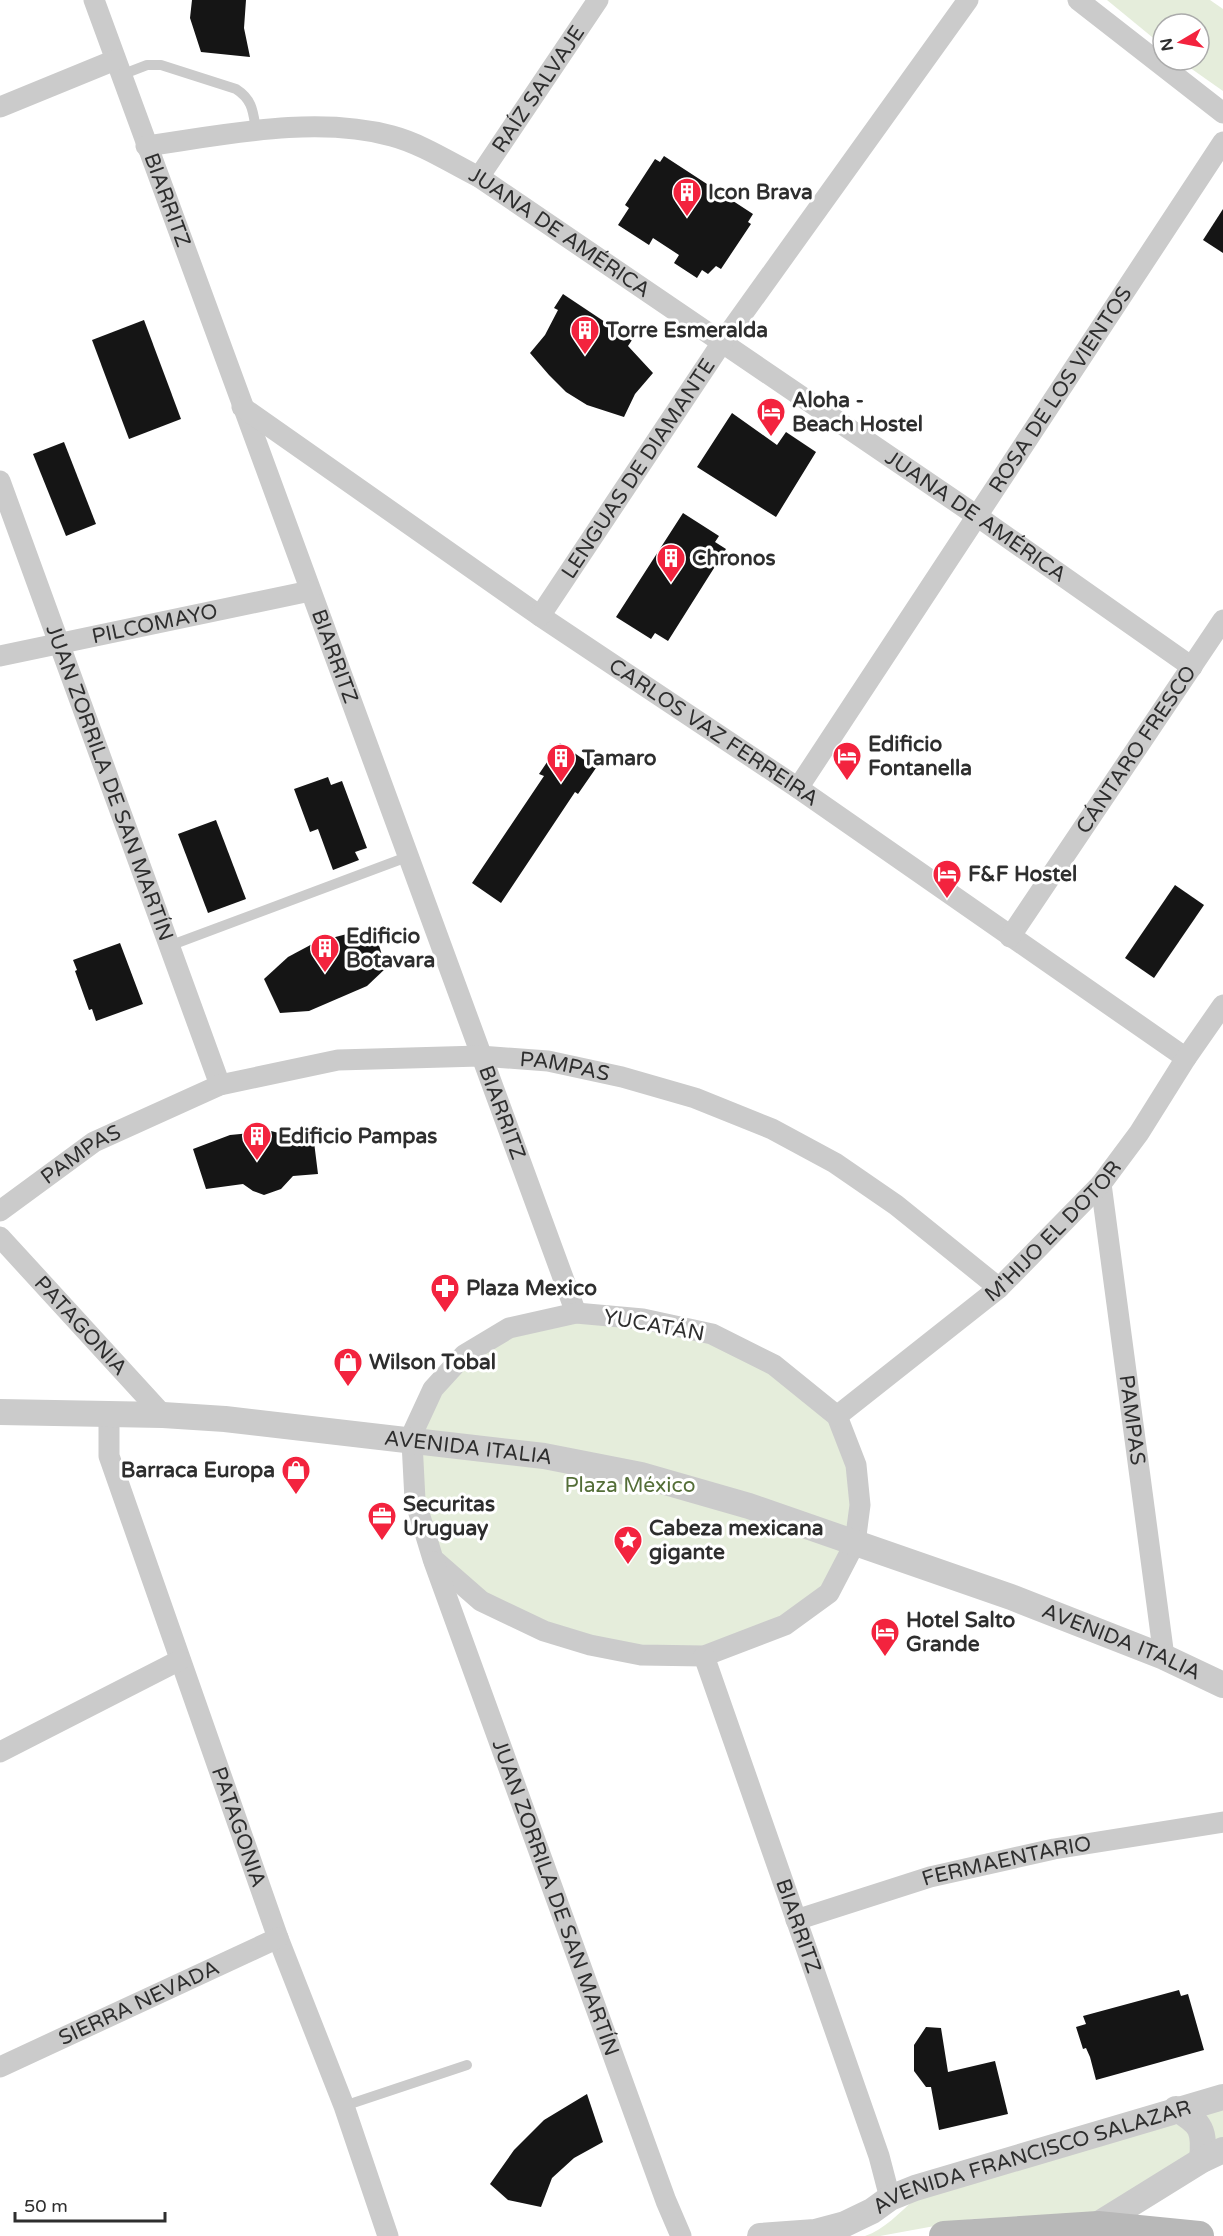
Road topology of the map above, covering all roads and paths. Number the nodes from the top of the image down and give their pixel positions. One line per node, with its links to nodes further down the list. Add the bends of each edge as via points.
1 (94, 0): 5 (street, BIARRITZ)
2 (598, 0): 11 (street, RAÍZ SALVAJE)
3 (968, 0): 12 (street, LENGUAS DE DIAMANTE)
4 (1078, 0): 7 (street)
5 (118, 67): 6 (street); 8 (lane, via 161,65 236,89 252,105); 10 (street, BIARRITZ)
6 (0, 107)
7 (1223, 113)
8 (256, 130): 10 (street, JUANA DE AMÉRICA); 11 (street, JUANA DE AMÉRICA, via 363,129 394,137)
9 (1223, 142): 15 (street, ROSA DE LOS VIENTOS)
10 (146, 146): 13 (street, BIARRITZ)
11 (478, 177): 12 (street, JUANA DE AMÉRICA)
12 (721, 344): 15 (street, JUANA DE AMÉRICA); 17 (street, LENGUAS DE DIAMANTE)
13 (242, 407): 16 (street, BIARRITZ); 17 (street, CARLOS VAZ FERREIRA)
14 (0, 481): 19 (street, JUAN ZORRILA DE SAN MARTÍN)
15 (977, 516): 21 (street, JUANA DE AMÉRICA); 22 (street, ROSA DE LOS VIENTOS)
16 (310, 591): 19 (street, PILCOMAYO); 23 (street, BIARRITZ)
17 (540, 616): 22 (street, CARLOS VAZ FERREIRA)
18 (1223, 620): 21 (street, CÁNTARO FRESCO)
19 (59, 644): 20 (street, PILCOMAYO); 25 (street, JUAN ZORRILA DE SAN MARTÍN)
20 (0, 656)
21 (1192, 666): 24 (street, CÁNTARO FRESCO)
22 (798, 788): 24 (street, CARLOS VAZ FERREIRA)
23 (407, 857): 25 (lane); 27 (street, BIARRITZ)
24 (1011, 937): 28 (street, CARLOS VAZ FERREIRA)
25 (169, 946): 29 (street, JUAN ZORRILA DE SAN MARTÍN)
26 (1223, 1005): 28 (street, M'HIJO EL DOTOR)
27 (480, 1056): 29 (street, PAMPAS, via 338,1060); 33 (street, PAMPAS, via 548,1060 622,1077 695,1098 772,1129 835,1162 896,1205); 34 (street, BIARRITZ)
28 (1186, 1058): 30 (street, M'HIJO EL DOTOR)
29 (220, 1084): 31 (street, PAMPAS, via 94,1142)
30 (1101, 1184): 33 (street, M'HIJO EL DOTOR); 43 (street, PAMPAS)
31 (0, 1211)
32 (0, 1237): 37 (street, PATAGONIA)
33 (999, 1288): 38 (street, M'HIJO EL DOTOR)
34 (576, 1312): 38 (street, YUCATÁN, via 643,1319 712,1334 774,1365); 39 (street, YUCATÁN, via 509,1328 464,1355 433,1389)
35 (0, 1412): 36 (street, AVENIDA ITALIA)
36 (109, 1413): 37 (street, AVENIDA ITALIA); 44 (street, PATAGONIA, via 109,1456)
37 (163, 1415): 39 (street, AVENIDA ITALIA)
38 (837, 1416): 40 (street, YUCATÁN, via 856,1465 860,1504)
39 (412, 1442): 40 (street, AVENIDA ITALIA, via 544,1456 641,1475 749,1506); 41 (street, JUAN ZORRILA DE SAN MARTÍN, via 415,1500)
40 (855, 1543): 42 (street, via 829,1593 785,1625); 43 (street, AVENIDA ITALIA, via 1011,1597)
41 (433, 1559): 42 (street, via 481,1601 544,1631 641,1655); 59 (street, JUAN ZORRILA DE SAN MARTÍN)
42 (704, 1656): 48 (street, BIARRITZ)
43 (1164, 1657): 45 (street, AVENIDA ITALIA)
44 (180, 1660): 46 (street); 49 (street, PATAGONIA)
45 (1223, 1684)
46 (0, 1752)
47 (1223, 1822): 48 (street, FERMAENTARIO, via 1054,1849 930,1877)
48 (796, 1920): 56 (street, BIARRITZ, via 879,2156)
49 (278, 1938): 51 (street, SIERRA NEVADA); 53 (street, PATAGONIA)
50 (467, 2065): 53 (lane)
51 (0, 2067)
52 (1223, 2097): 54 (street, AVENIDA FRANCISCO SALAZAR)
53 (344, 2106): 58 (street, PATAGONIA)
54 (1176, 2109): 55 (street, via 1193,2118); 56 (street, AVENIDA FRANCISCO SALAZAR)
55 (1213, 2155): 57 (street)
56 (890, 2198): 60 (street, AVENIDA FRANCISCO SALAZAR, via 845,2224 815,2232)
57 (1088, 2231): 61 (main road); 62 (main road)
58 (388, 2236)
59 (681, 2236)
60 (760, 2236)
61 (944, 2236)
62 (1199, 2236)

